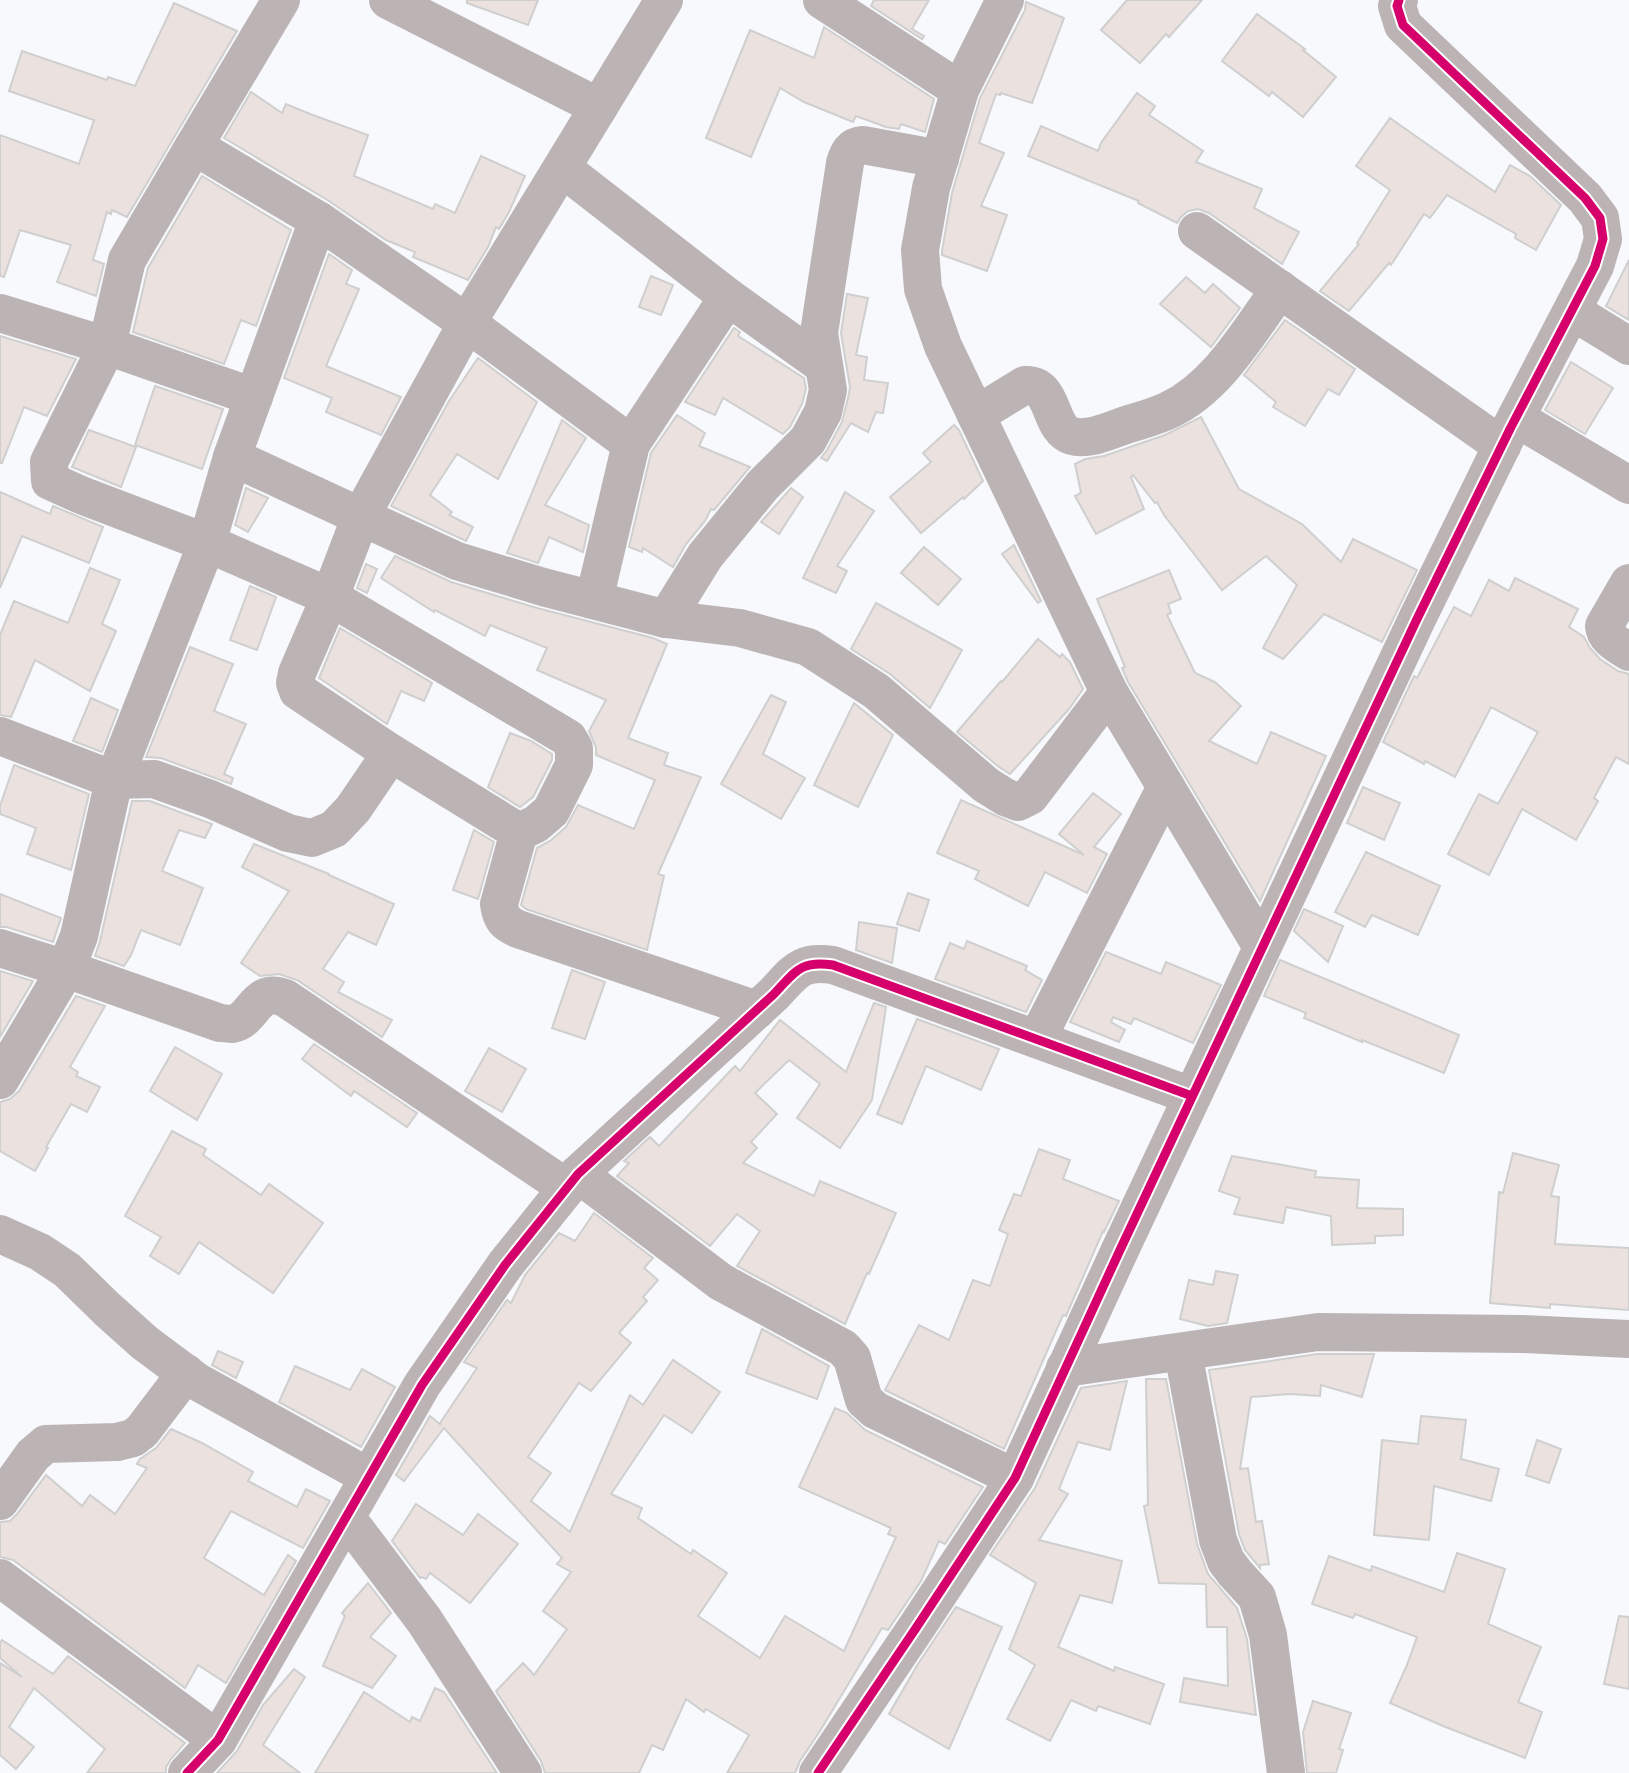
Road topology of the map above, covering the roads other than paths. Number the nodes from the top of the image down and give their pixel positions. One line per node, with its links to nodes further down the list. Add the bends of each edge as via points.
1 (281, 0): 10 (street)
2 (388, 0): 7 (street)
3 (664, 0): 9 (street)
4 (822, 0): 8 (street)
5 (1005, 0): 8 (street)
6 (1399, 0): 17 (street, via 1403,25 1585,198 1600,218 1603,239 1595,266)
7 (455, 15): 9 (street)
8 (960, 90): 11 (street)
9 (599, 107): 12 (street)
10 (194, 146): 13 (street); 20 (street, via 127,260)
11 (940, 159): 22 (street, via 863,145 849,151 819,333); 24 (street, via 920,250 923,289)
12 (562, 168): 16 (street); 19 (street)
13 (318, 220): 19 (street); 23 (street)
14 (1198, 231): 15 (street)
15 (1280, 289): 24 (street, via 1227,362 1191,398 1168,411 1090,437 1072,437 1063,432 1042,391 1025,385); 25 (street)
16 (728, 297): 22 (street); 26 (street)
17 (1572, 311): 21 (street); 25 (street)
18 (0, 313): 20 (street)
19 (467, 323): 26 (street); 29 (street)
20 (107, 346): 23 (street); 30 (street, via 50,462 50,481)
21 (1629, 346)
22 (823, 365): 34 (street, via 828,390 823,412 808,440 763,485 705,556)
23 (254, 397): 27 (street)
24 (976, 415): 36 (street)
25 (1509, 432): 28 (street); 42 (street)
26 (631, 444): 33 (street)
27 (232, 457): 29 (street); 30 (street)
28 (1629, 485)
29 (361, 516): 32 (street); 33 (street, via 457,561)
30 (207, 543): 32 (street); 39 (street)
31 (1629, 583): 35 (street, via 1604,626 1610,639)
32 (330, 597): 38 (street, via 297,673 298,691); 41 (street, via 568,738 574,748 574,765 551,811)
33 (594, 600): 34 (street)
34 (666, 619): 36 (street, via 740,628 808,647 876,691 986,785 1018,803 1030,796)
35 (1629, 652)
36 (1109, 691): 40 (street)
37 (0, 736): 39 (street)
38 (391, 753): 39 (street, via 353,809 334,829 312,838 154,779); 41 (street)
39 (114, 780): 44 (street, via 79,936)
40 (1166, 787): 42 (street); 46 (street)
41 (519, 832): 45 (street, via 499,904 500,917 506,923)
42 (1262, 947): 48 (street)
43 (0, 948): 44 (street)
44 (66, 969): 47 (street); 49 (street, via 220,1023 240,1020 268,995 285,998)
45 (757, 1010): 46 (street, via 801,967 818,963); 49 (street)
46 (1037, 1039): 48 (street)
47 (0, 1080)
48 (1192, 1096): 53 (street)
49 (573, 1181): 55 (street, via 505,1265 422,1385); 56 (street, via 721,1282 843,1348 852,1358 864,1400 875,1410)
50 (0, 1234): 54 (street, via 67,1270 145,1343)
51 (1629, 1339): 52 (street, via 1318,1332)
52 (1183, 1352): 53 (street); 64 (street, via 1218,1540 1226,1561 1257,1597 1268,1635)
53 (1065, 1368): 56 (street)
54 (186, 1373): 55 (street); 57 (street, via 133,1438 46,1444)
55 (369, 1478): 58 (street)
56 (1015, 1478): 63 (street)
57 (0, 1501)
58 (346, 1517): 60 (street); 62 (street, via 424,1620)
59 (0, 1578): 60 (street)
60 (218, 1740): 61 (street)
61 (187, 1773)
62 (523, 1773)
63 (818, 1773)
64 (1286, 1773)

